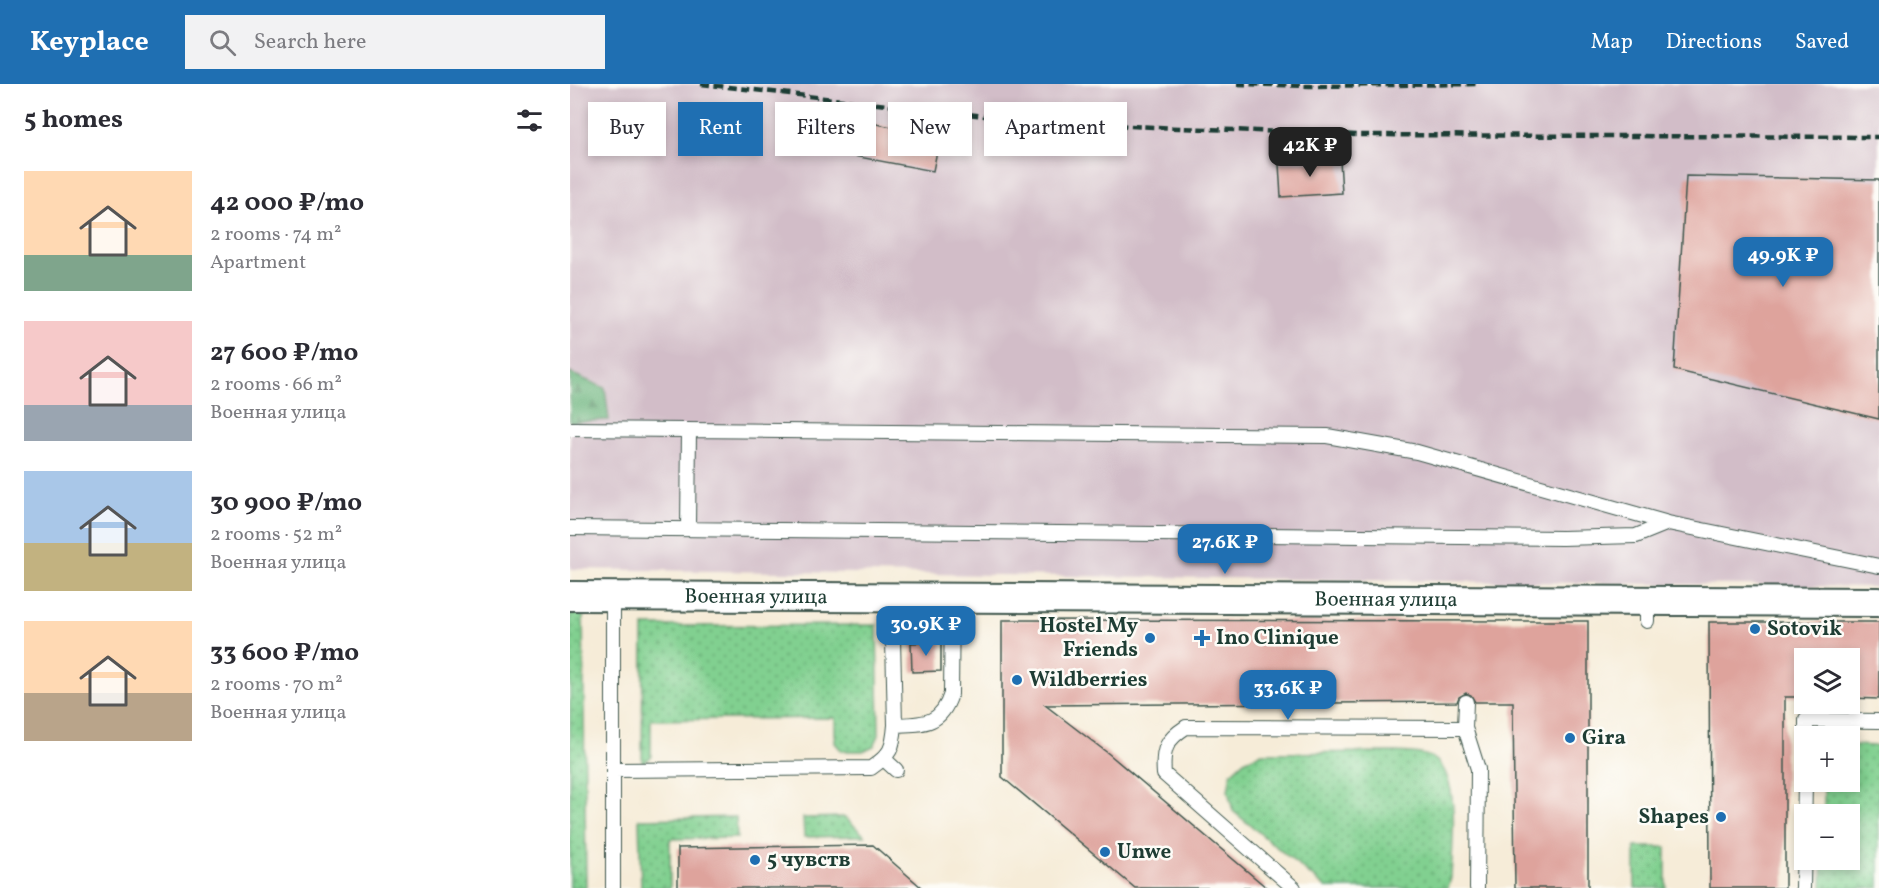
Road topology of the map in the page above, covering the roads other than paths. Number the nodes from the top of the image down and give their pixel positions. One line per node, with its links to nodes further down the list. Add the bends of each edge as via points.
1 (570, 429): 2 (lane)
2 (690, 430): 3 (lane, via 1327,436 1417,452); 5 (lane)
3 (1668, 523): 5 (lane, via 1636,536 1562,538); 6 (lane)
4 (570, 528): 5 (lane)
5 (688, 530)
6 (1879, 566)
7 (570, 596): 8 (street, Военная улица)
8 (612, 596): 9 (street, Военная улица); 18 (lane)
9 (892, 597): 10 (street, Военная улица); 14 (lane)
10 (952, 597): 11 (street, Военная улица, via 1647,611); 14 (lane, via 951,694 947,707 937,718 922,724)
11 (1879, 602)
12 (1466, 702): 16 (lane)
13 (1879, 721): 15 (lane, via 1806,720)
14 (895, 725): 17 (lane, via 894,745)
15 (1806, 726)
16 (1466, 728): 22 (lane, via 1186,727 1171,737 1162,756 1164,774); 23 (lane, via 1478,769)
17 (884, 759): 18 (lane, via 871,768); 19 (lane)
18 (613, 770): 21 (lane)
19 (896, 770)
20 (1805, 792): 24 (lane)
21 (613, 888)
22 (1294, 888)
23 (1477, 888)
24 (1803, 888)

